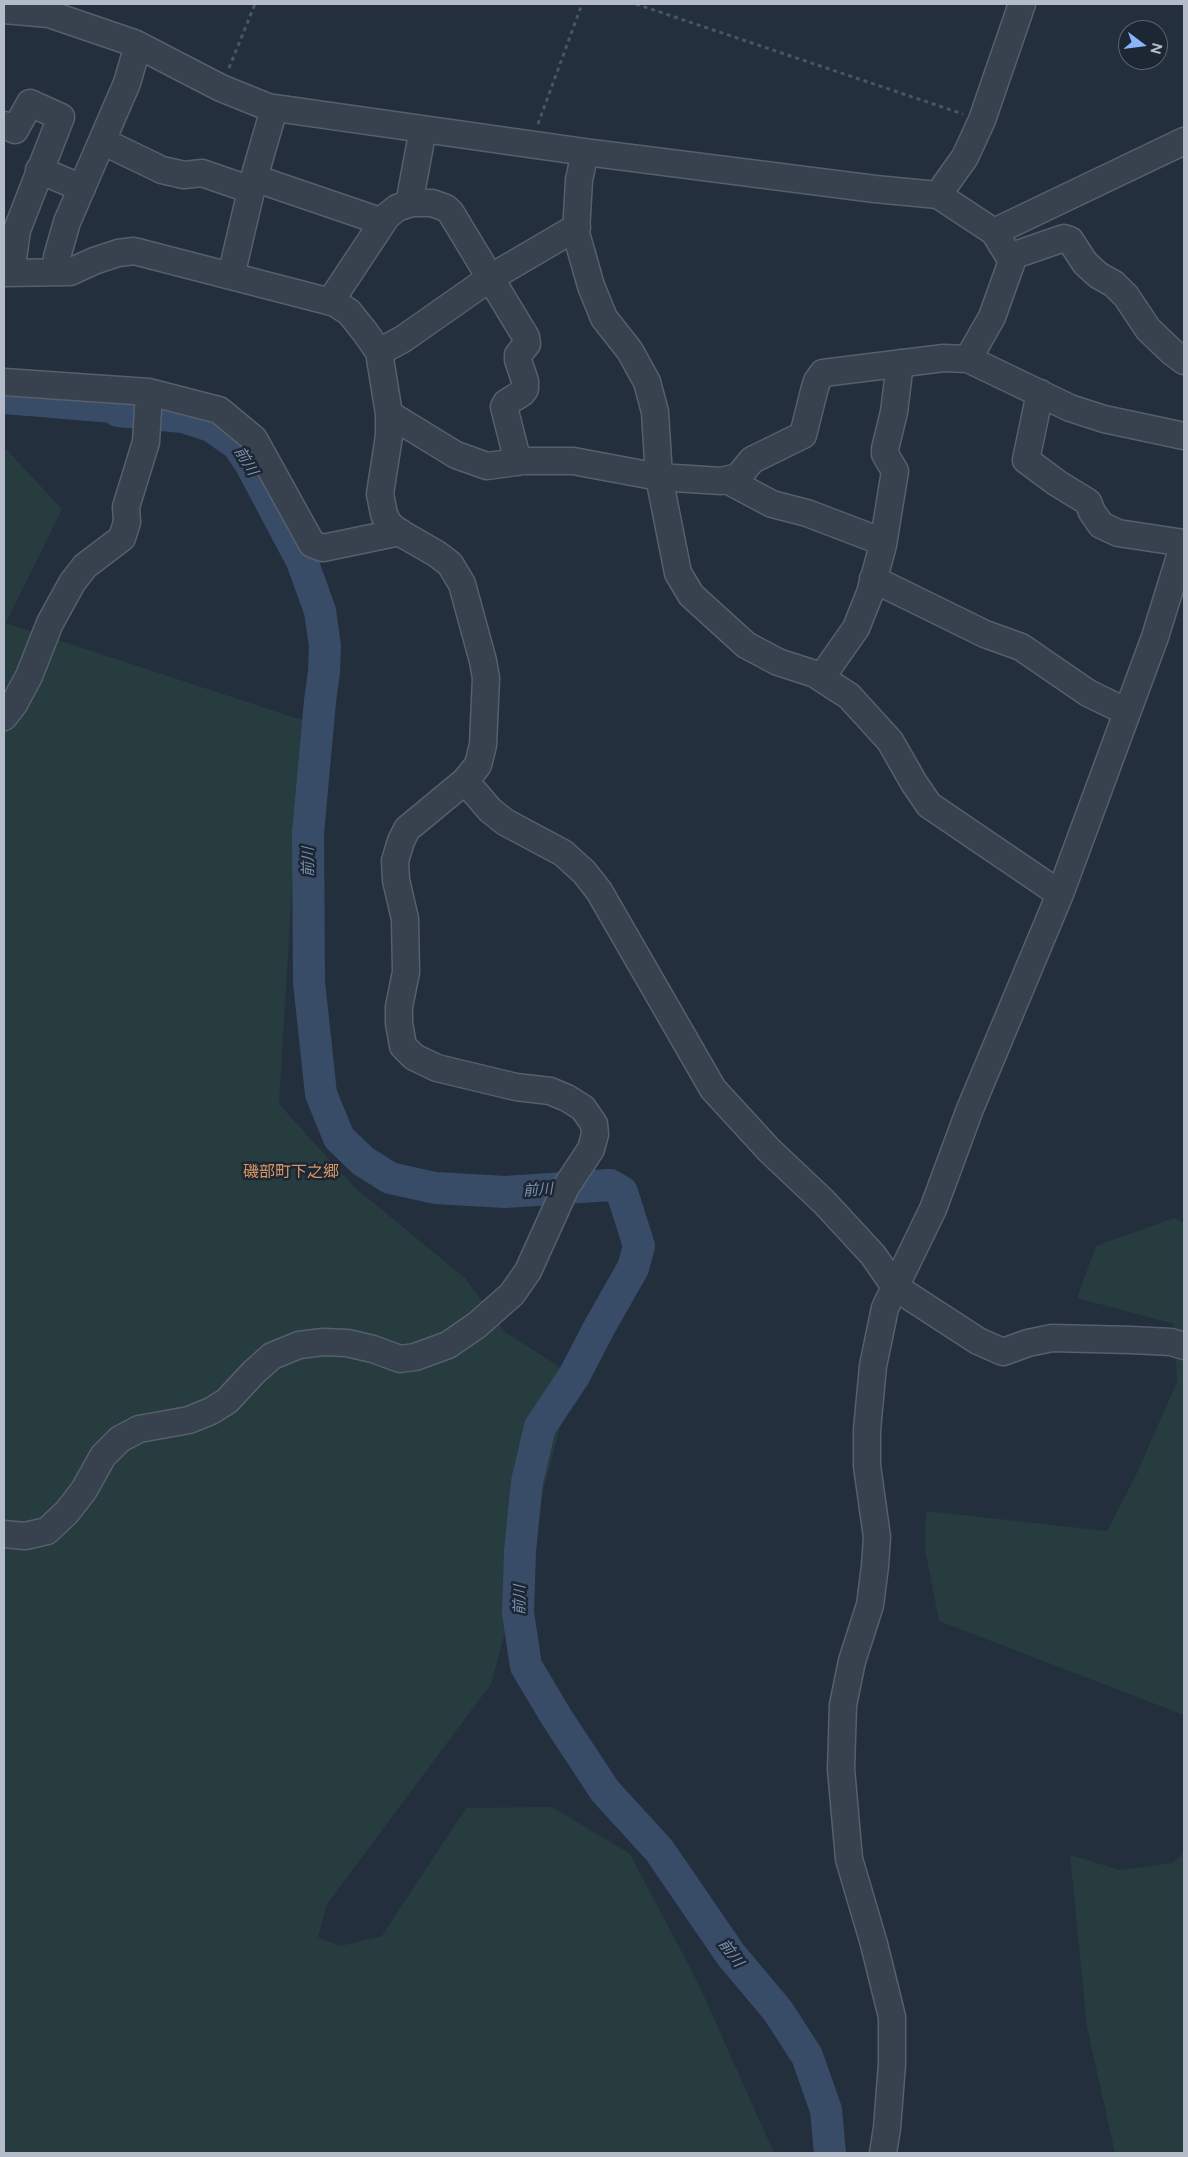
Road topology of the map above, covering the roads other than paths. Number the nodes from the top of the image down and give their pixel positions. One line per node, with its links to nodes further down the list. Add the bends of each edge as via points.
1 (1022, 4): 13 (street, via 982,120 965,157)
2 (4, 10): 3 (street, via 48,14)
3 (138, 45): 4 (street, via 221,88); 7 (street, via 127,83)
4 (274, 109): 6 (street); 11 (street)
5 (4, 125): 10 (street, via 15,130 30,103 61,118)
6 (423, 129): 9 (street); 14 (street)
7 (102, 141): 11 (street, via 162,170 184,175 202,173); 12 (street)
8 (1184, 141): 17 (street)
9 (585, 152): 13 (street); 16 (street, via 579,180)
10 (39, 170): 12 (street); 20 (street, via 16,230)
11 (252, 184): 15 (street); 21 (street)
12 (82, 188): 19 (street, via 61,242 57,257)
13 (938, 195): 17 (street)
14 (409, 204): 15 (street, via 398,208); 22 (street, via 432,203 446,208)
15 (383, 222): 23 (street)
16 (576, 227): 22 (street); 35 (street, via 591,286 604,318 630,351 647,382 655,412)
17 (994, 232): 18 (street)
18 (1009, 257): 25 (street, via 1012,261 992,317); 26 (street, via 1064,238 1070,240 1085,263 1114,284 1148,329)
19 (59, 272): 20 (street); 21 (street, via 70,272 94,261 134,251)
20 (7, 273)
21 (231, 276): 23 (street)
22 (490, 278): 24 (street); 34 (street, via 528,344 518,355 525,389 504,407)
23 (330, 302): 24 (street, via 349,312)
24 (379, 352): 31 (street)
25 (968, 359): 27 (street); 30 (street)
26 (1184, 361)
27 (900, 363): 36 (street, via 823,373 817,381 803,435 752,460 738,477); 38 (street, via 894,412 885,449 895,471)
28 (4, 382): 29 (street)
29 (149, 392): 37 (street, via 219,410 254,439 312,544 323,548); 43 (street, via 146,442 126,507 127,522 122,538 89,562 72,583 50,623 29,676)
30 (1040, 393): 33 (street, via 1070,408 1104,419); 39 (street, via 1026,460 1088,502 1101,525 1118,533)
31 (390, 414): 34 (street, via 456,455 487,466); 37 (street, via 380,494 388,523)
32 (1184, 414): 33 (street)
33 (1184, 436)
34 (518, 462): 35 (street, via 573,461)
35 (659, 477): 36 (street); 41 (street, via 678,572 691,595 746,645 778,662)
36 (727, 480): 38 (street, via 772,504 807,513)
37 (400, 532): 44 (street, via 450,564 462,584 483,661 486,678 483,745 478,765)
38 (883, 542): 40 (street)
39 (1184, 543): 42 (street, via 1155,637)
40 (873, 579): 41 (street, via 856,628); 42 (street, via 985,634 1021,647 1088,693)
41 (821, 678): 45 (street, via 849,696 890,741 929,805)
42 (1127, 712): 45 (street)
43 (4, 717)
44 (465, 781): 46 (street, via 497,816 562,853 584,872 599,891 712,1088 873,1255); 48 (street, via 407,829 395,861 405,919 406,972 399,1023 403,1046 414,1057 437,1068 472,1077 559,1094 583,1108 594,1124 591,1149 566,1187 528,1271 512,1294 477,1325 448,1344 415,1357 400,1359 356,1345 322,1342 299,1345 272,1356 227,1401 211,1411 189,1420 139,1429 120,1439 103,1456 68,1512 48,1531 25,1536)
45 (1060, 894): 46 (street, via 970,1109 933,1209)
46 (895, 1287): 47 (street, via 978,1341 1003,1352 1028,1342 1052,1338 1171,1342); 49 (street, via 886,1308 872,1366 867,1466 877,1537 875,1566 870,1604 852,1661 843,1705 841,1769 849,1859 892,2018 892,2064)
47 (1184, 1346)
48 (4, 1534)
49 (883, 2153)

